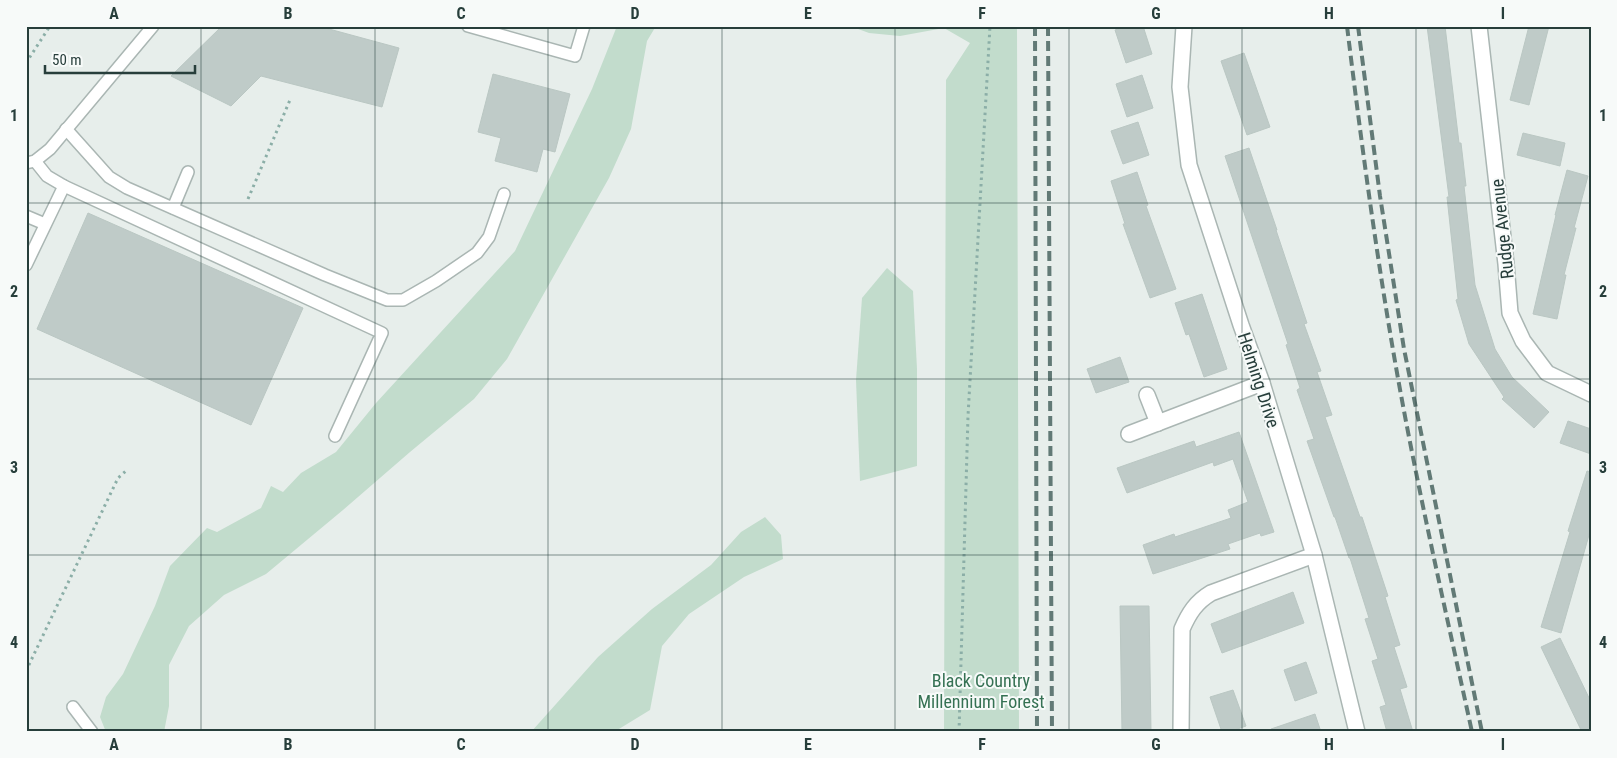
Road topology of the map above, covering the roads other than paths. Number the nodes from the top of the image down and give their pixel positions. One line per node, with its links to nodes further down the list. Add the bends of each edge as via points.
1 (153, 26): 6 (lane)
2 (468, 26): 3 (lane, via 575,56)
3 (584, 26)
4 (1184, 26): 15 (street, Helming Drive, via 1180,87 1189,165)
5 (1479, 26): 16 (street, Rudge Avenue, via 1510,313 1523,341 1547,373)
6 (66, 129): 7 (lane, via 50,149); 11 (lane, via 109,177)
7 (30, 162): 9 (lane)
8 (188, 172): 11 (lane)
9 (64, 186): 13 (lane); 20 (lane, via 382,333)
10 (504, 194): 11 (lane, via 489,237 477,253 403,300 387,300)
11 (173, 208)
12 (26, 216): 13 (lane)
13 (45, 224): 14 (lane)
14 (26, 265)
15 (1262, 383): 18 (street); 21 (street, Helming Drive)
16 (1591, 394)
17 (1147, 395): 18 (street)
18 (1158, 422): 19 (street)
19 (1129, 434)
20 (335, 436)
21 (1314, 555): 24 (street, via 1211,593 1199,600 1188,614 1182,629); 25 (street, Helming Drive)
22 (73, 707): 23 (lane)
23 (92, 732)
24 (1181, 732)
25 (1357, 732)

